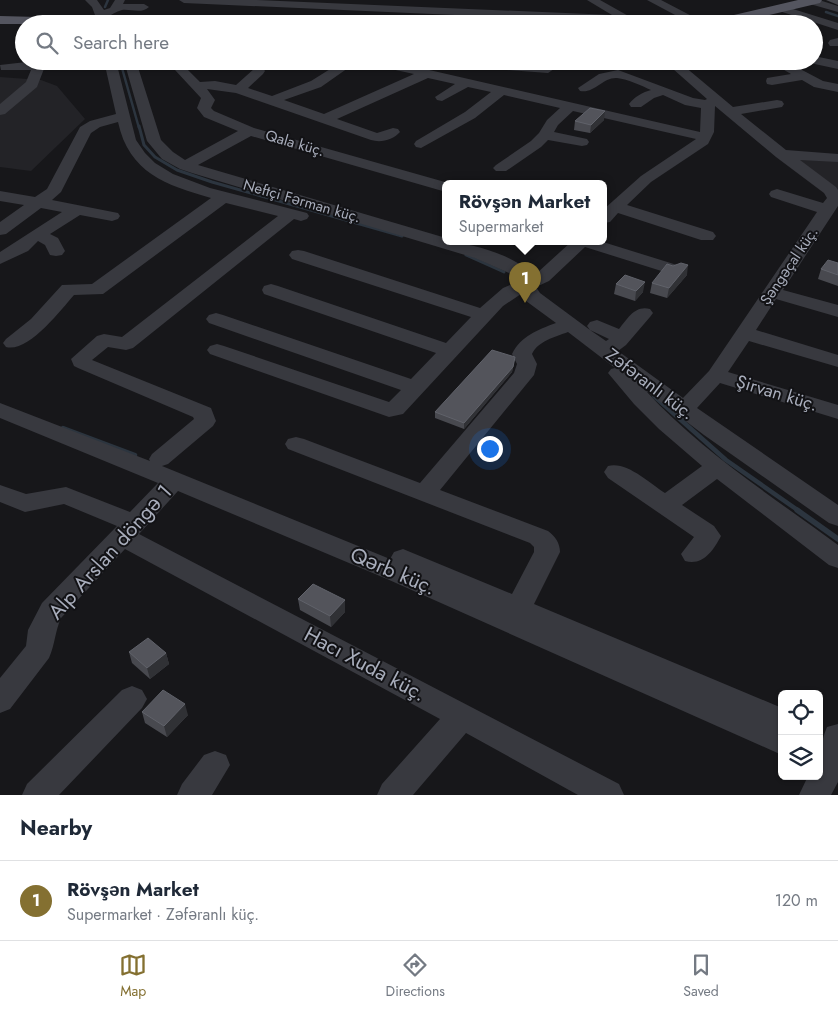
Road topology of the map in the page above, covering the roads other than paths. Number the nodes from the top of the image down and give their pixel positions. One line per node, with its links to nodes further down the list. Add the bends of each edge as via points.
1 (92, 0): 10 (street)
2 (184, 0): 7 (street)
3 (592, 0): 13 (street)
4 (652, 0): 14 (street)
5 (811, 0): 8 (main road); 9 (street)
6 (144, 8): 11 (street)
7 (349, 8): 12 (street)
8 (780, 8): 15 (main road); 16 (street)
9 (838, 9)
10 (108, 15)
11 (121, 15)
12 (516, 15)
13 (620, 15)
14 (683, 15)
15 (759, 15)
16 (796, 15)
17 (0, 20): 18 (main road)
18 (15, 21)
19 (823, 24): 20 (street)
20 (838, 27)
21 (823, 29): 22 (street)
22 (837, 39)
23 (823, 62): 24 (street)
24 (838, 65)
25 (15, 66): 26 (street)
26 (5, 67)
27 (38, 70): 52 (street, via 35,80)
28 (112, 70): 54 (street)
29 (133, 70): 64 (street, Neftçi Fərman küç., via 154,141 166,156)
30 (181, 70): 40 (street, Qala küç.)
31 (338, 70): 47 (street, via 316,84)
32 (408, 70): 36 (street)
33 (679, 70): 48 (street)
34 (792, 70): 37 (street)
35 (259, 72): 42 (street)
36 (424, 74): 39 (street); 55 (street)
37 (803, 76): 38 (street); 45 (street)
38 (772, 81)
39 (465, 84): 43 (street); 46 (street)
40 (196, 86): 42 (street); 56 (street, Qala küç., via 207,97 204,108 209,114)
41 (585, 88): 44 (street, via 604,77 618,74)
42 (239, 89): 47 (street)
43 (501, 91): 51 (street); 61 (street, via 470,115)
44 (665, 91): 48 (street, via 690,102); 49 (street, via 649,95)
45 (833, 91)
46 (442, 97)
47 (273, 100): 55 (street)
48 (711, 102): 53 (street); 59 (street)
49 (636, 104)
50 (777, 104): 53 (street)
51 (569, 106): 58 (street, via 552,123); 59 (street)
52 (0, 111)
53 (729, 112): 62 (street)
54 (123, 116): 71 (street, via 133,148 152,168 174,180); 72 (street, via 85,130 56,189)
55 (325, 119): 57 (street, via 376,137)
56 (249, 130): 64 (street); 65 (street, Qala küç.)
57 (393, 132)
58 (546, 135): 60 (street); 66 (street)
59 (706, 137): 75 (street, via 646,179)
60 (582, 142)
61 (421, 144)
62 (781, 154): 63 (street); 73 (street, via 830,190)
63 (838, 158)
64 (185, 166): 83 (street, Neftçi Fərman küç.)
65 (377, 166): 67 (street); 68 (street, Qala küç.)
66 (501, 168)
67 (357, 178)
68 (442, 187)
69 (777, 194): 73 (street)
70 (0, 196): 72 (street)
71 (224, 196): 76 (street); 102 (street, via 96,290 70,288 38,323)
72 (40, 203): 74 (street); 79 (street)
73 (834, 203): 93 (street, Şəngəçal küç.)
74 (77, 210): 77 (street); 80 (street)
75 (609, 213): 81 (street)
76 (290, 214): 78 (street); 114 (street, via 126,344 104,340 81,359 85,364 203,413 205,421)
77 (112, 216)
78 (322, 221)
79 (0, 230)
80 (38, 234): 87 (street, via 52,242); 89 (street)
81 (707, 236)
82 (390, 239): 91 (street, via 452,256 514,284)
83 (442, 242)
84 (451, 245): 91 (street, Neftçi Fərman küç., via 481,254 516,271 525,278)
85 (577, 245): 91 (street, via 553,269)
86 (595, 245): 90 (street)
87 (56, 251)
88 (298, 255): 96 (street)
89 (0, 259)
90 (671, 269)
91 (526, 286): 96 (street, via 504,296); 98 (street, Zəfəranlı küç., via 533,297)
92 (271, 290): 104 (street)
93 (771, 292): 94 (street); 100 (street, Şəngəçal küç.)
94 (838, 311)
95 (643, 313): 101 (street)
96 (484, 315): 104 (street)
97 (216, 319): 108 (street)
98 (569, 325): 105 (street, Zəfəranlı küç.); 119 (street, via 538,338 524,348 522,354 528,367 524,375)
99 (597, 326): 101 (street)
100 (744, 333): 106 (street); 107 (street, Şəngəçal küç.)
101 (622, 337): 105 (street)
102 (13, 344)
103 (218, 350): 108 (street, via 389,410 398,407)
104 (450, 351): 108 (street)
105 (613, 356): 110 (street, Zəfəranlı küç.); 115 (street, via 623,379)
106 (838, 361)
107 (716, 375): 110 (street, Şəngəçal küç.); 112 (street, Şirvan küç.)
108 (415, 388)
109 (0, 398): 114 (street, Qərb küç.)
110 (683, 409): 121 (street, Zəfəranlı küç.)
111 (0, 410): 117 (street, Qərb küç.)
112 (838, 412)
113 (296, 444): 119 (street)
114 (160, 459): 125 (street, Qərb küç.)
115 (717, 467): 120 (street); 124 (street)
116 (616, 472): 120 (street)
117 (175, 480): 122 (street, Alp Arslan döngə 1); 130 (street, Qərb küç., via 514,623)
118 (0, 493): 122 (street, Hacı Xuda küç., via 25,503 66,495)
119 (424, 494): 125 (street, via 545,542 547,552)
120 (665, 505): 123 (street, via 709,536)
121 (838, 517)
122 (128, 529): 127 (street, Alp Arslan döngə 1, via 51,612 42,630 39,650); 128 (street, Hacı Xuda küç.)
123 (694, 554)
124 (838, 558)
125 (519, 607): 129 (street, Qərb küç.)
126 (132, 699): 133 (street)
127 (0, 700)
128 (462, 716): 135 (street); 136 (street, Hacı Xuda küç.)
129 (778, 720)
130 (778, 740)
131 (830, 752): 137 (street)
132 (215, 765): 134 (street)
133 (38, 795)
134 (193, 795)
135 (393, 795)
136 (608, 795)
137 (815, 795)

